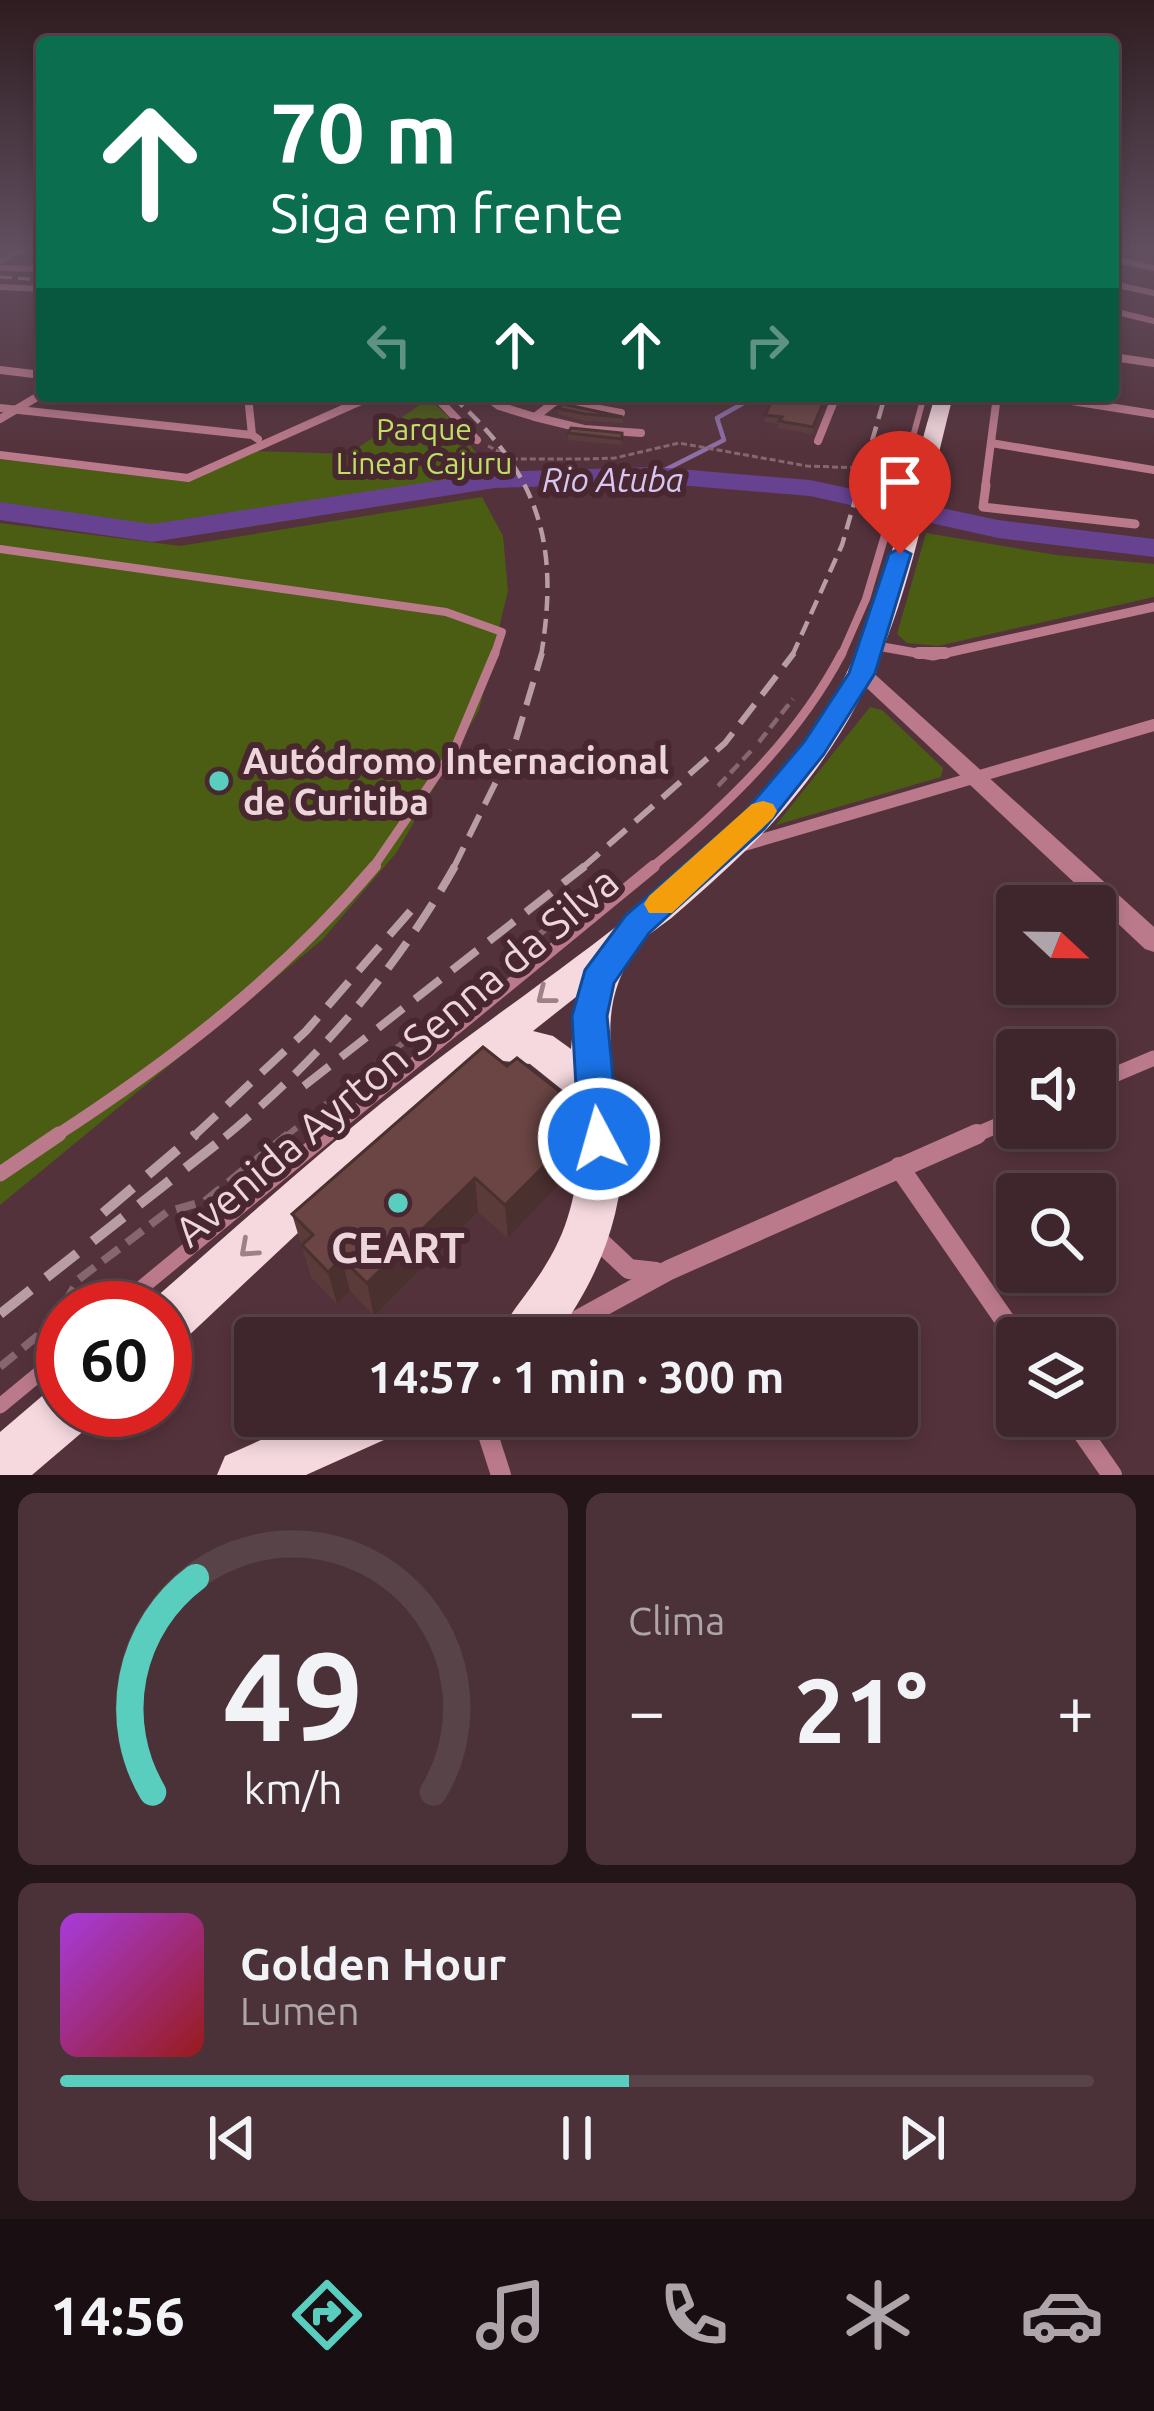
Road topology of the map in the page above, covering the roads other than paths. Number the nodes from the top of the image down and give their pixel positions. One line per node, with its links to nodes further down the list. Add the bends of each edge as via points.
1 (1119, 357): 2 (street)
2 (1151, 360)
3 (0, 370): 4 (street)
4 (36, 374)
5 (36, 397): 18 (street)
6 (248, 402): 24 (street)
7 (358, 402): 27 (street)
8 (441, 402): 25 (street)
9 (502, 402): 21 (street)
10 (555, 402): 21 (street)
11 (576, 402): 19 (street)
12 (834, 402): 26 (street)
13 (923, 402): 31 (lane)
14 (941, 402): 31 (main road, Avenida Ayrton Senna da Silva)
15 (996, 402): 28 (street)
16 (1078, 402): 20 (street)
17 (0, 407): 18 (street)
18 (16, 409): 22 (street); 24 (street)
19 (621, 413)
20 (1154, 414)
21 (535, 417): 23 (street)
22 (0, 419)
23 (641, 433)
24 (252, 435): 27 (street)
25 (477, 440)
26 (818, 441)
27 (264, 443): 29 (street, via 188,478)
28 (991, 443): 30 (street); 32 (street, via 983,507)
29 (0, 455)
30 (1154, 470)
31 (907, 476): 34 (lane); 34 (main road, Avenida Ayrton Senna da Silva, via 912,508)
32 (1135, 524)
33 (0, 549): 48 (lane, via 400,603 502,632 488,687 455,750 390,846 324,923 198,1038)
34 (889, 552): 36 (main road, Avenida Ayrton Senna da Silva); 51 (lane, via 815,699 707,822)
35 (1154, 607): 36 (street, via 933,656)
36 (867, 659): 38 (street); 39 (main road, Avenida Ayrton Senna da Silva, via 784,786)
37 (1154, 725): 38 (street)
38 (977, 780): 39 (street); 41 (street)
39 (720, 852): 40 (main road, Avenida Ayrton Senna da Silva)
40 (638, 924): 42 (main road, Avenida Ayrton Senna da Silva, one-way to 42); 45 (main road, via 597,979)
41 (1154, 942)
42 (487, 1042): 45 (main road, via 539,1048); 52 (main road, Avenida Ayrton Senna da Silva, one-way to 52)
43 (1154, 1058): 44 (street)
44 (1116, 1074)
45 (594, 1090): 49 (main road, via 602,1168)
46 (996, 1126): 47 (street)
47 (899, 1167): 50 (street); 55 (street)
48 (0, 1174)
49 (591, 1233): 50 (street, via 621,1266); 53 (main road)
50 (669, 1270): 54 (street)
51 (150, 1281)
52 (192, 1299)
53 (541, 1317)
54 (583, 1317)
55 (1003, 1317)
56 (36, 1376): 57 (lane)
57 (0, 1406)
58 (36, 1436): 62 (main road)
59 (329, 1437): 63 (main road)
60 (488, 1437): 64 (street)
61 (1086, 1437): 65 (street)
62 (0, 1467)
63 (244, 1475)
64 (500, 1475)
65 (1112, 1475)

